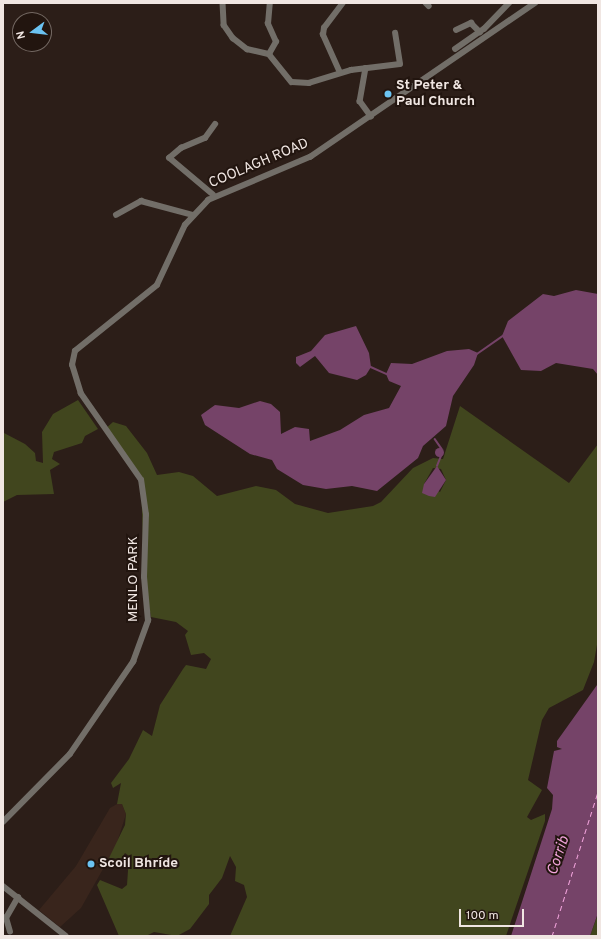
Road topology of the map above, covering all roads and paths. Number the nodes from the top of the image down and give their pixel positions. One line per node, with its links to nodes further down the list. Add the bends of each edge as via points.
1 (223, 3): 10 (street, via 224,25 233,38 247,49)
2 (270, 3): 10 (street, via 268,24 276,42)
3 (344, 3): 12 (street, via 324,28 323,35)
4 (509, 3): 7 (street)
5 (535, 3): 13 (street, COOLAGH ROAD)
6 (456, 30): 7 (street, via 471,23)
7 (480, 32): 9 (street)
8 (395, 33): 11 (street, via 402,63)
9 (455, 49)
10 (269, 54): 12 (street, via 292,82 309,83)
11 (366, 68): 12 (street); 13 (street, via 360,101)
12 (340, 73)
13 (372, 116): 15 (street, COOLAGH ROAD, via 310,157)
14 (215, 124): 15 (street, via 205,138 181,148 169,158)
15 (213, 195): 17 (street, COOLAGH ROAD)
16 (116, 215): 17 (street, via 141,201)
17 (193, 215): 18 (street, COOLAGH ROAD, via 157,284 80,345)
18 (72, 356): 19 (street, MENLO PARK, via 81,394 141,480 145,502 144,577 148,621 133,662 70,754)
19 (3, 822)
20 (3, 886): 21 (street)
21 (18, 897): 22 (street, via 6,918); 23 (street)
22 (10, 932)
23 (66, 936)

